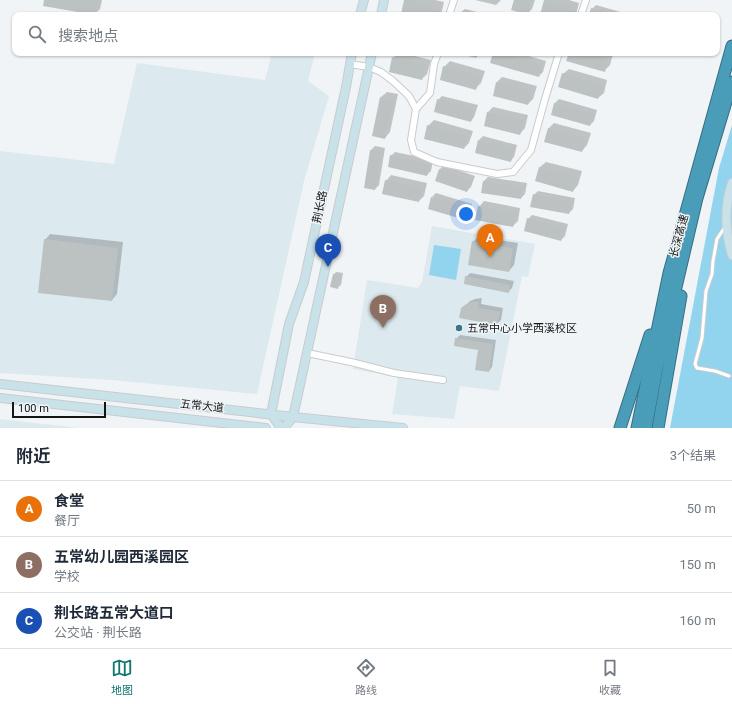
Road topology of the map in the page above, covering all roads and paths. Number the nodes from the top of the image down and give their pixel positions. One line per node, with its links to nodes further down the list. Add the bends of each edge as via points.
1 (364, 0): 5 (main road)
2 (384, 0): 6 (main road)
3 (454, 0): 7 (street)
4 (586, 0): 8 (street)
5 (361, 12)
6 (382, 12)
7 (450, 12)
8 (582, 12)
9 (732, 46): 23 (highway, 长深高速)
10 (351, 56): 14 (main road, 荆长路)
11 (371, 56): 15 (main road, 荆长路)
12 (437, 56): 17 (street, via 430,93)
13 (558, 56): 17 (street, via 531,150 513,172 497,174 437,162 414,152 411,140)
14 (350, 64): 15 (street); 30 (main road, 荆长路, via 304,282 289,324)
15 (369, 66): 17 (street, via 393,81 409,96); 24 (main road, 荆长路)
16 (732, 82): 20 (highway, 长深高速)
17 (416, 109)
18 (732, 184): 19 (main road)
19 (730, 194): 21 (main road, via 725,217)
20 (697, 198): 37 (highway, 长深高速, via 659,360); 38 (highway)
21 (726, 225): 22 (main road); 25 (lane, via 717,239 712,274 706,291 702,338 695,364 696,368)
22 (732, 255)
23 (669, 273): 35 (highway); 36 (highway, 长深高速)
24 (307, 353): 26 (street, via 394,373); 31 (main road, 荆长路)
25 (729, 376)
26 (444, 380)
27 (0, 384): 30 (main road, 五常大道)
28 (0, 398): 29 (lane); 32 (main road, 五常大道)
29 (0, 403)
30 (271, 414): 31 (main road, 五常大道); 33 (main road, 荆长路)
31 (293, 417): 33 (main road, 荆长路); 34 (main road, 五常大道)
32 (266, 428)
33 (283, 428)
34 (403, 428)
35 (620, 428)
36 (637, 428)
37 (646, 428)
38 (658, 428)

